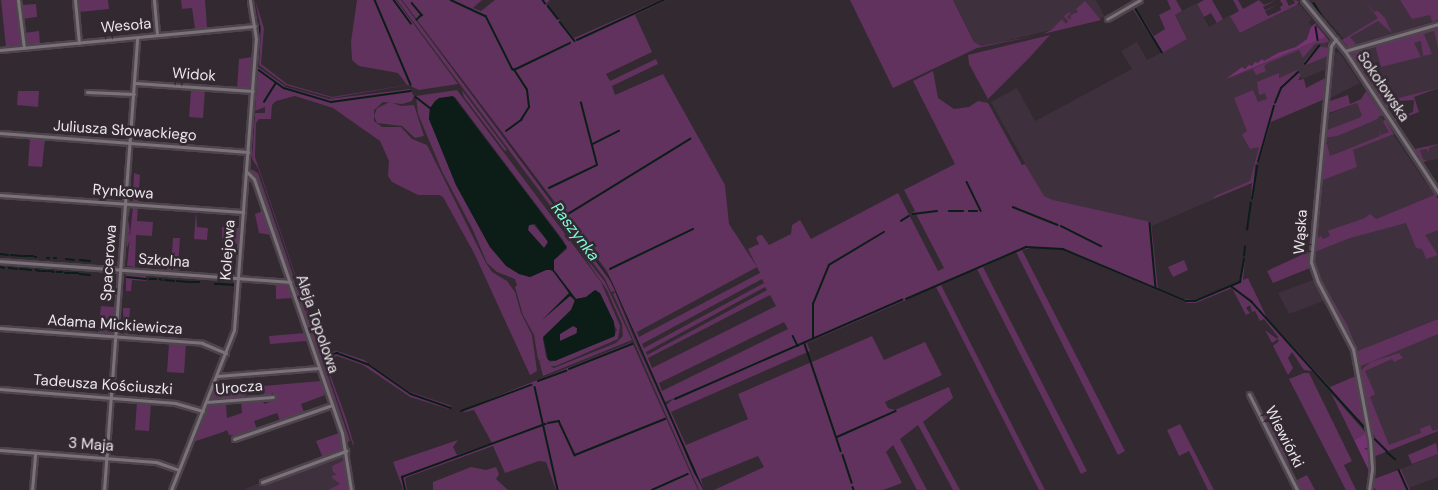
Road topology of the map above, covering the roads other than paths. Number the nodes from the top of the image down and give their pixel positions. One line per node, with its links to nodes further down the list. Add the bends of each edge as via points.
1 (18, 0): 14 (street)
2 (75, 0): 13 (street)
3 (154, 0): 10 (street)
4 (250, 0): 9 (street, Kolejowa)
5 (1140, 0): 7 (street)
6 (1303, 0): 12 (street, Sokołowska)
7 (1107, 19)
8 (1438, 24): 16 (street)
9 (255, 26): 10 (street, Wesoła); 18 (street, Kolejowa)
10 (157, 35): 11 (street, Wesoła)
11 (137, 38): 13 (street, Wesoła); 17 (street, Spacerowa)
12 (1336, 39): 16 (street, Sokołowska); 57 (street, Wąska, via 1331,46 1311,262 1353,349 1372,455)
13 (79, 43): 14 (street, Wesoła)
14 (24, 48): 15 (street, Wesoła)
15 (0, 50)
16 (1345, 51): 25 (street, Sokołowska)
17 (134, 83): 18 (street, Widok); 20 (street, Spacerowa)
18 (253, 91): 23 (street, Kolejowa)
19 (87, 92): 20 (street)
20 (134, 94): 22 (street, Spacerowa)
21 (0, 133): 22 (street, Juliusza Słowackiego)
22 (130, 144): 23 (street, Juliusza Słowackiego); 27 (street, Spacerowa)
23 (248, 152): 24 (street, Kolejowa)
24 (247, 172): 28 (street, Kolejowa); 32 (street, Aleja Topolowa, via 254,179)
25 (1438, 192)
26 (0, 195): 27 (street, Rynkowa)
27 (126, 204): 28 (street, Rynkowa); 30 (street, Spacerowa)
28 (243, 212): 31 (street, Kolejowa)
29 (0, 261): 30 (street, Szkolna)
30 (121, 270): 31 (street, Szkolna); 34 (street, Spacerowa)
31 (238, 279): 32 (street, Szkolna); 35 (street, Kolejowa, via 234,330)
32 (290, 282): 36 (street, Aleja Topolowa)
33 (0, 328): 34 (street, Adama Mickiewicza)
34 (116, 337): 35 (street, Adama Mickiewicza, via 204,344); 41 (street, Spacerowa)
35 (226, 353): 37 (street, Kolejowa)
36 (319, 368): 37 (street); 43 (street, Aleja Topolowa)
37 (217, 376): 42 (street, Kolejowa)
38 (0, 389): 41 (street, Tadeusza Kościuszki)
39 (1250, 394): 56 (street, Wiewiórki)
40 (273, 397): 42 (street, Urocza)
41 (111, 398): 44 (street, Tadeusza Kościuszki, via 182,403); 49 (street, Spacerowa)
42 (206, 402): 44 (street, Kolejowa)
43 (332, 405): 45 (street); 47 (street, Aleja Topolowa)
44 (203, 411): 50 (street, Kolejowa)
45 (234, 440)
46 (0, 450): 48 (street, 3 Maja)
47 (346, 451): 51 (street); 55 (street, Aleja Topolowa)
48 (35, 453): 49 (street, 3 Maja); 52 (street)
49 (106, 458): 50 (street, 3 Maja, via 158,462); 53 (street, Spacerowa)
50 (179, 470): 54 (street, Kolejowa)
51 (262, 482)
52 (32, 490)
53 (104, 490)
54 (171, 490)
55 (351, 490)
56 (1297, 490)
57 (1369, 490)

